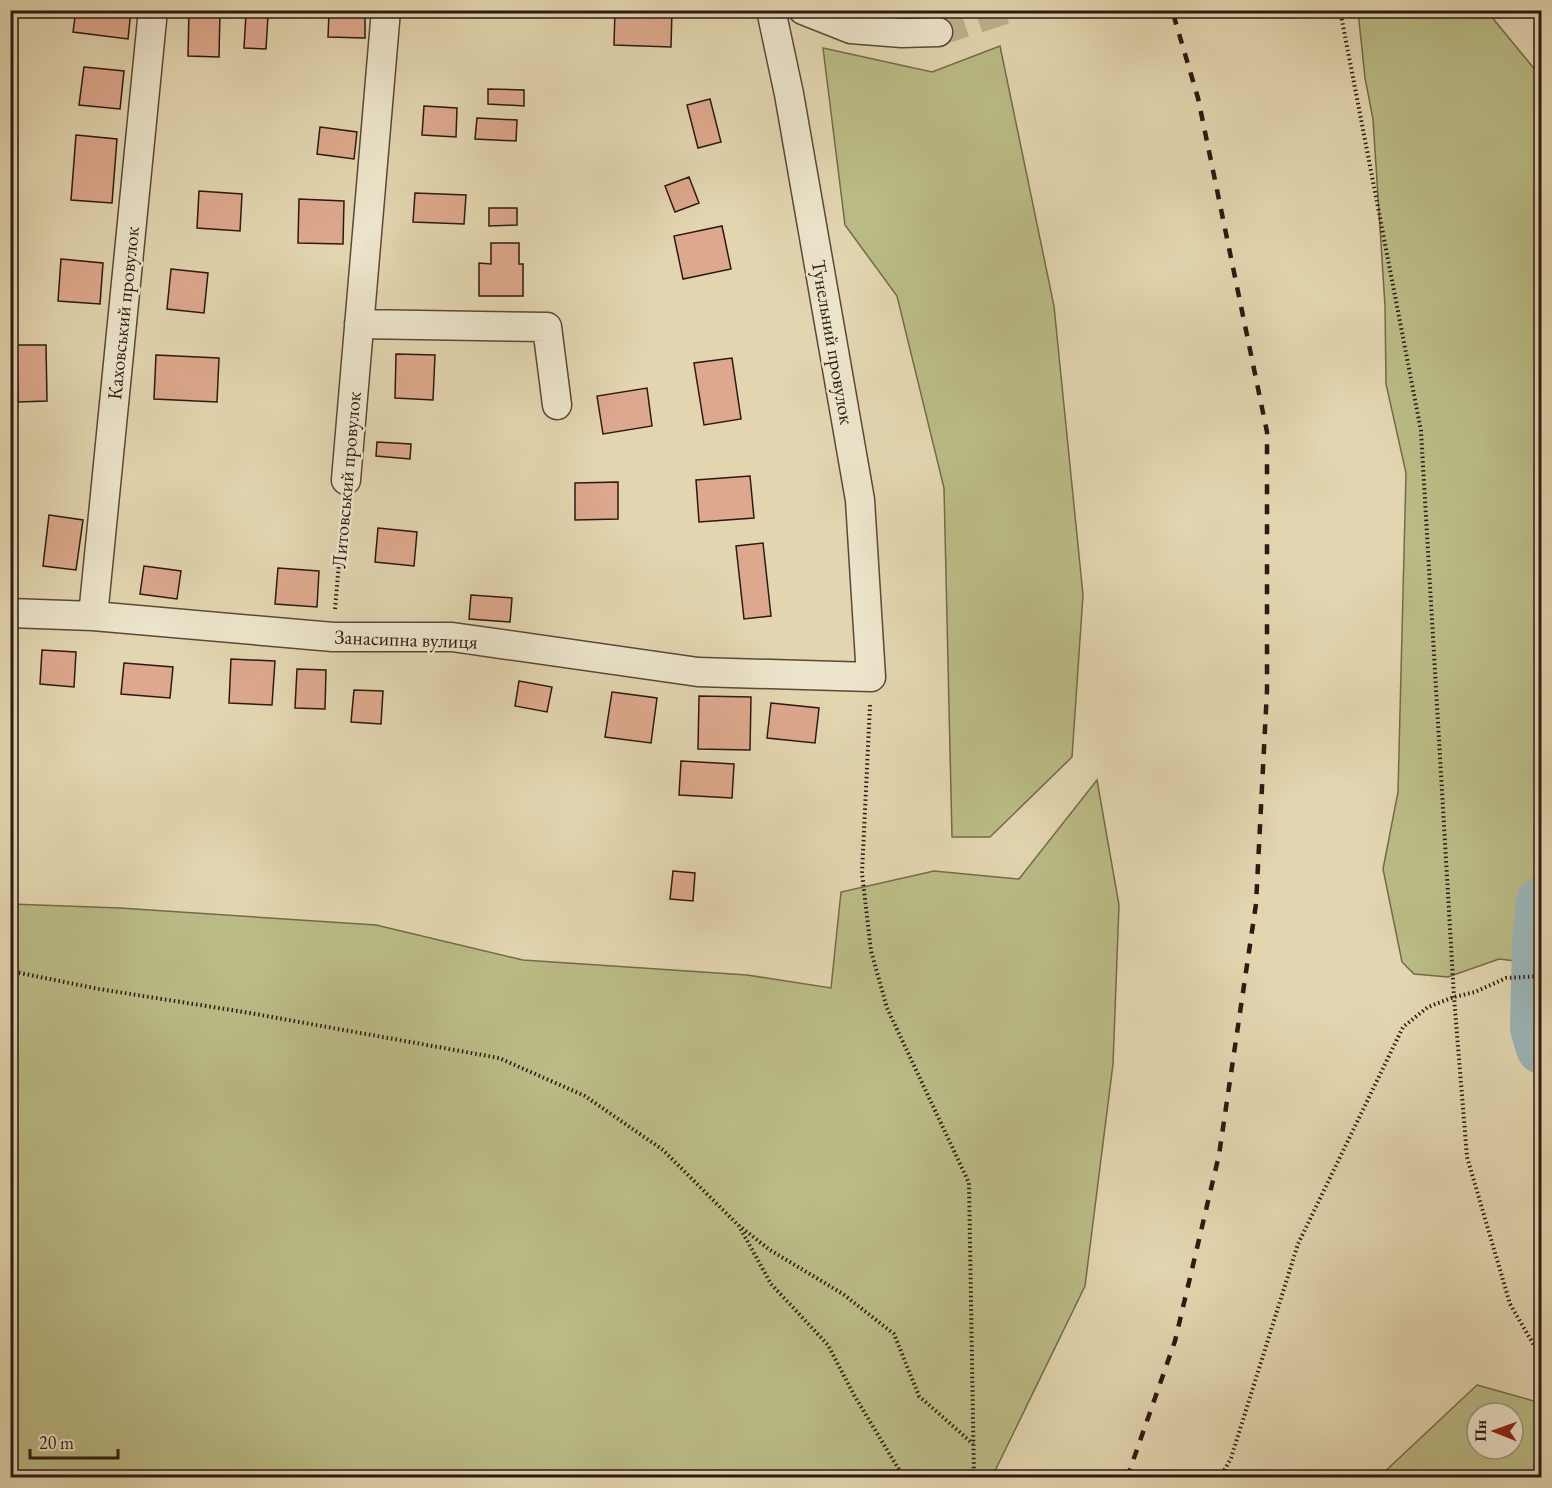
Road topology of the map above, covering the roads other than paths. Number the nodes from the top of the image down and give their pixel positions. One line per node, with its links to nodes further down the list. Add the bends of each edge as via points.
1 (153, 10): 10 (street, Каховський провулок)
2 (386, 10): 6 (street, Литовський провулок)
3 (771, 10): 11 (street, Тунельний провулок, via 860,501)
4 (803, 10): 5 (street, via 850,28)
5 (938, 32)
6 (359, 324): 7 (street, via 547,327); 8 (street, Литовський провулок)
7 (556, 405)
8 (346, 480)
9 (10, 613): 10 (street, Занасипна вулиця)
10 (93, 616): 11 (street, Занасипна вулиця, via 333,637 452,637 698,672)
11 (872, 677)

